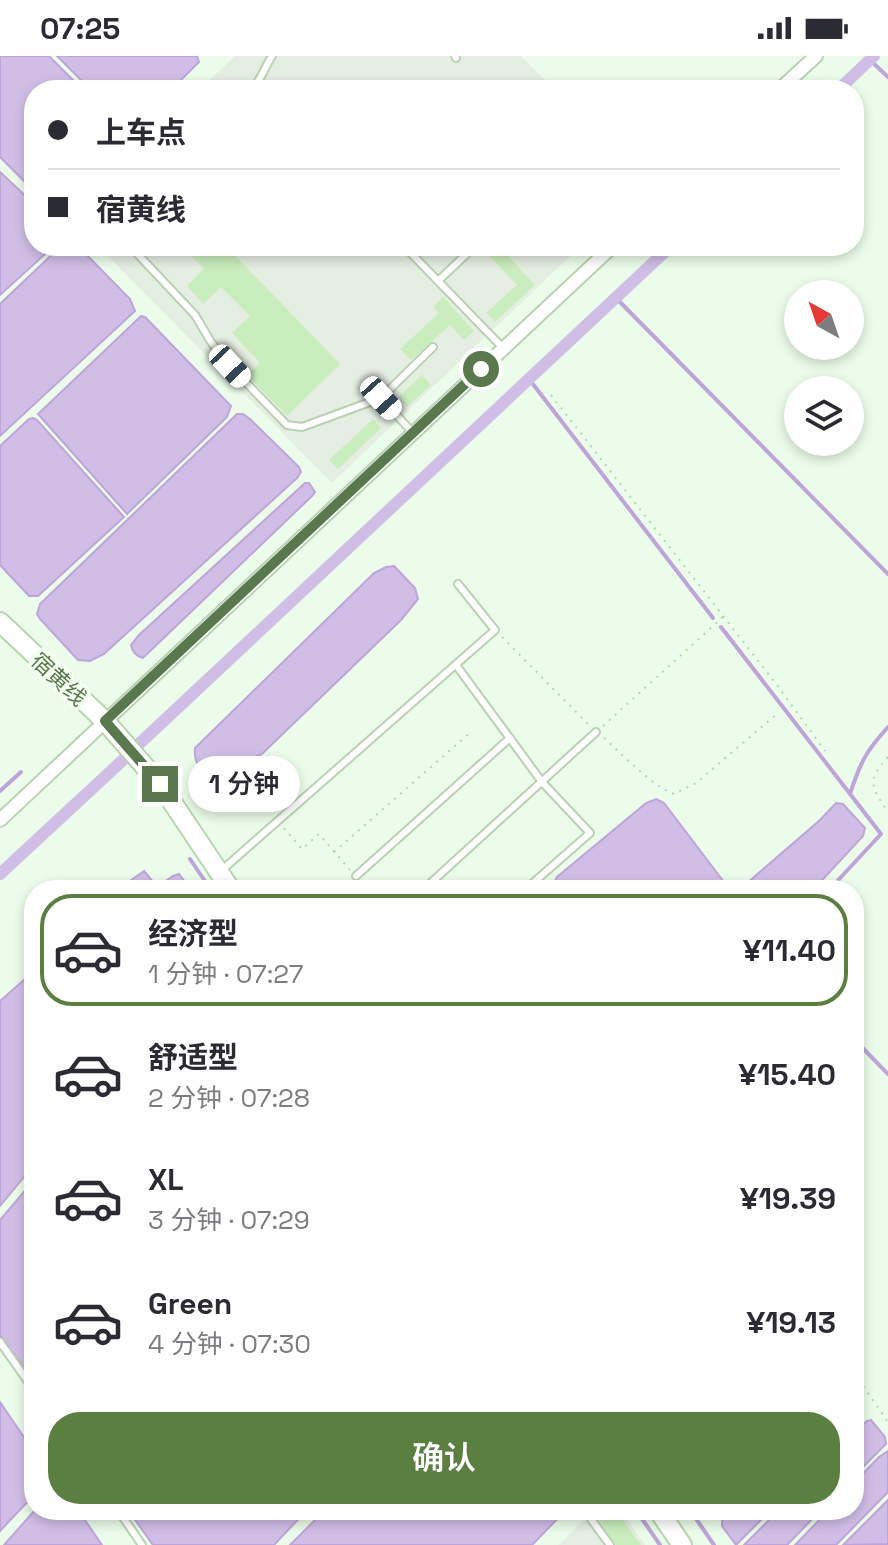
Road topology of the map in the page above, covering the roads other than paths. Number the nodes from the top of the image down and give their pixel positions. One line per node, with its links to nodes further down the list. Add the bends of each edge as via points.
1 (272, 56): 3 (lane)
2 (816, 56): 4 (street)
3 (261, 80)
4 (790, 80)
5 (139, 256): 12 (lane, via 195,315 230,366 287,425 302,427)
6 (414, 256): 9 (lane)
7 (464, 256): 9 (lane)
8 (602, 256): 11 (street)
9 (438, 281): 11 (lane)
10 (433, 347): 12 (lane)
11 (503, 348): 13 (street)
12 (381, 398): 13 (lane)
13 (413, 433): 17 (street)
14 (458, 584): 16 (lane, via 495,630)
15 (0, 622): 17 (main road, 宿黄线)
16 (456, 665): 19 (lane); 22 (lane)
17 (105, 721): 21 (street); 22 (main road, 宿黄线, via 160,784)
18 (596, 732): 20 (lane)
19 (510, 738): 20 (lane); 23 (lane)
20 (542, 782): 25 (lane); 26 (lane, via 590,833)
21 (0, 820)
22 (219, 873): 24 (main road, 宿黄线)
23 (356, 876)
24 (224, 880)
25 (434, 880)
26 (536, 880)
27 (0, 1342): 28 (lane)
28 (24, 1376)
29 (125, 1520): 32 (lane)
30 (592, 1520): 33 (lane)
31 (665, 1520): 34 (main road)
32 (142, 1545)
33 (610, 1545)
34 (682, 1545)

